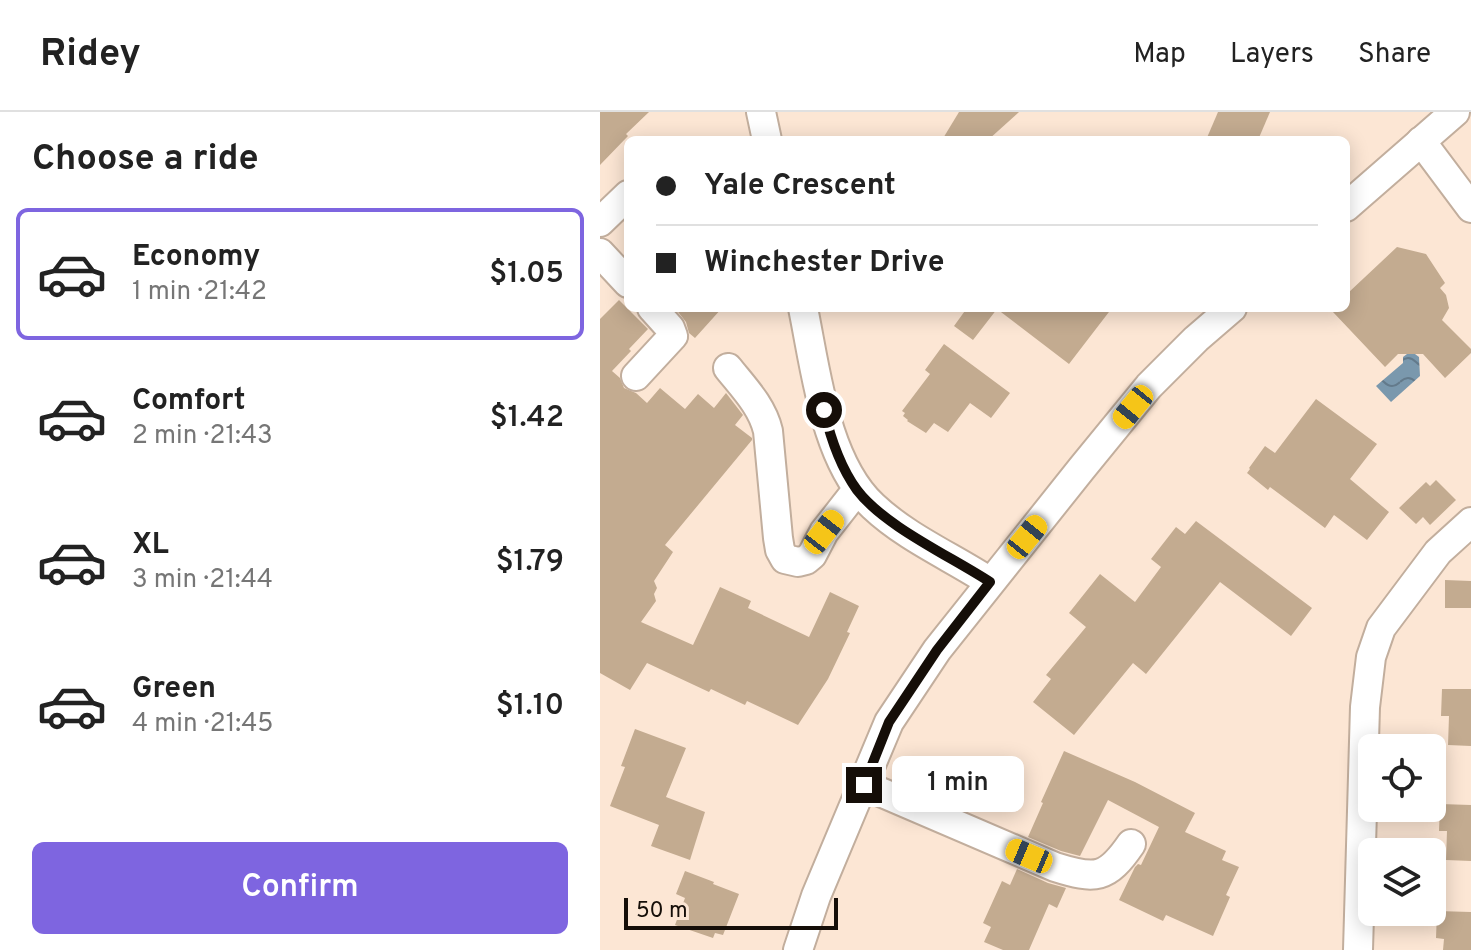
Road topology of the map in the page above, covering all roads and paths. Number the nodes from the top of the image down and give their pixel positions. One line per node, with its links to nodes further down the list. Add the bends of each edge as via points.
1 (761, 112): 3 (street)
2 (1455, 112): 4 (street)
3 (766, 136)
4 (1421, 141): 6 (street); 7 (street)
5 (624, 199): 8 (street)
6 (1350, 203)
7 (1471, 208)
8 (600, 222)
9 (600, 253): 10 (street)
10 (624, 279)
11 (656, 312): 15 (street, via 673,336)
12 (804, 312): 16 (street, via 830,437)
13 (1227, 312): 18 (street, via 1149,386)
14 (728, 368): 16 (street, via 766,419 778,538 785,559 798,562 812,555)
15 (636, 376)
16 (857, 490): 18 (street, via 895,524)
17 (1471, 522): 22 (street, via 1438,552 1381,628 1371,657)
18 (990, 582): 19 (street, via 889,722)
19 (864, 785): 20 (street, via 1074,873 1106,873); 21 (street)
20 (1131, 844)
21 (798, 950)
22 (1358, 950)

